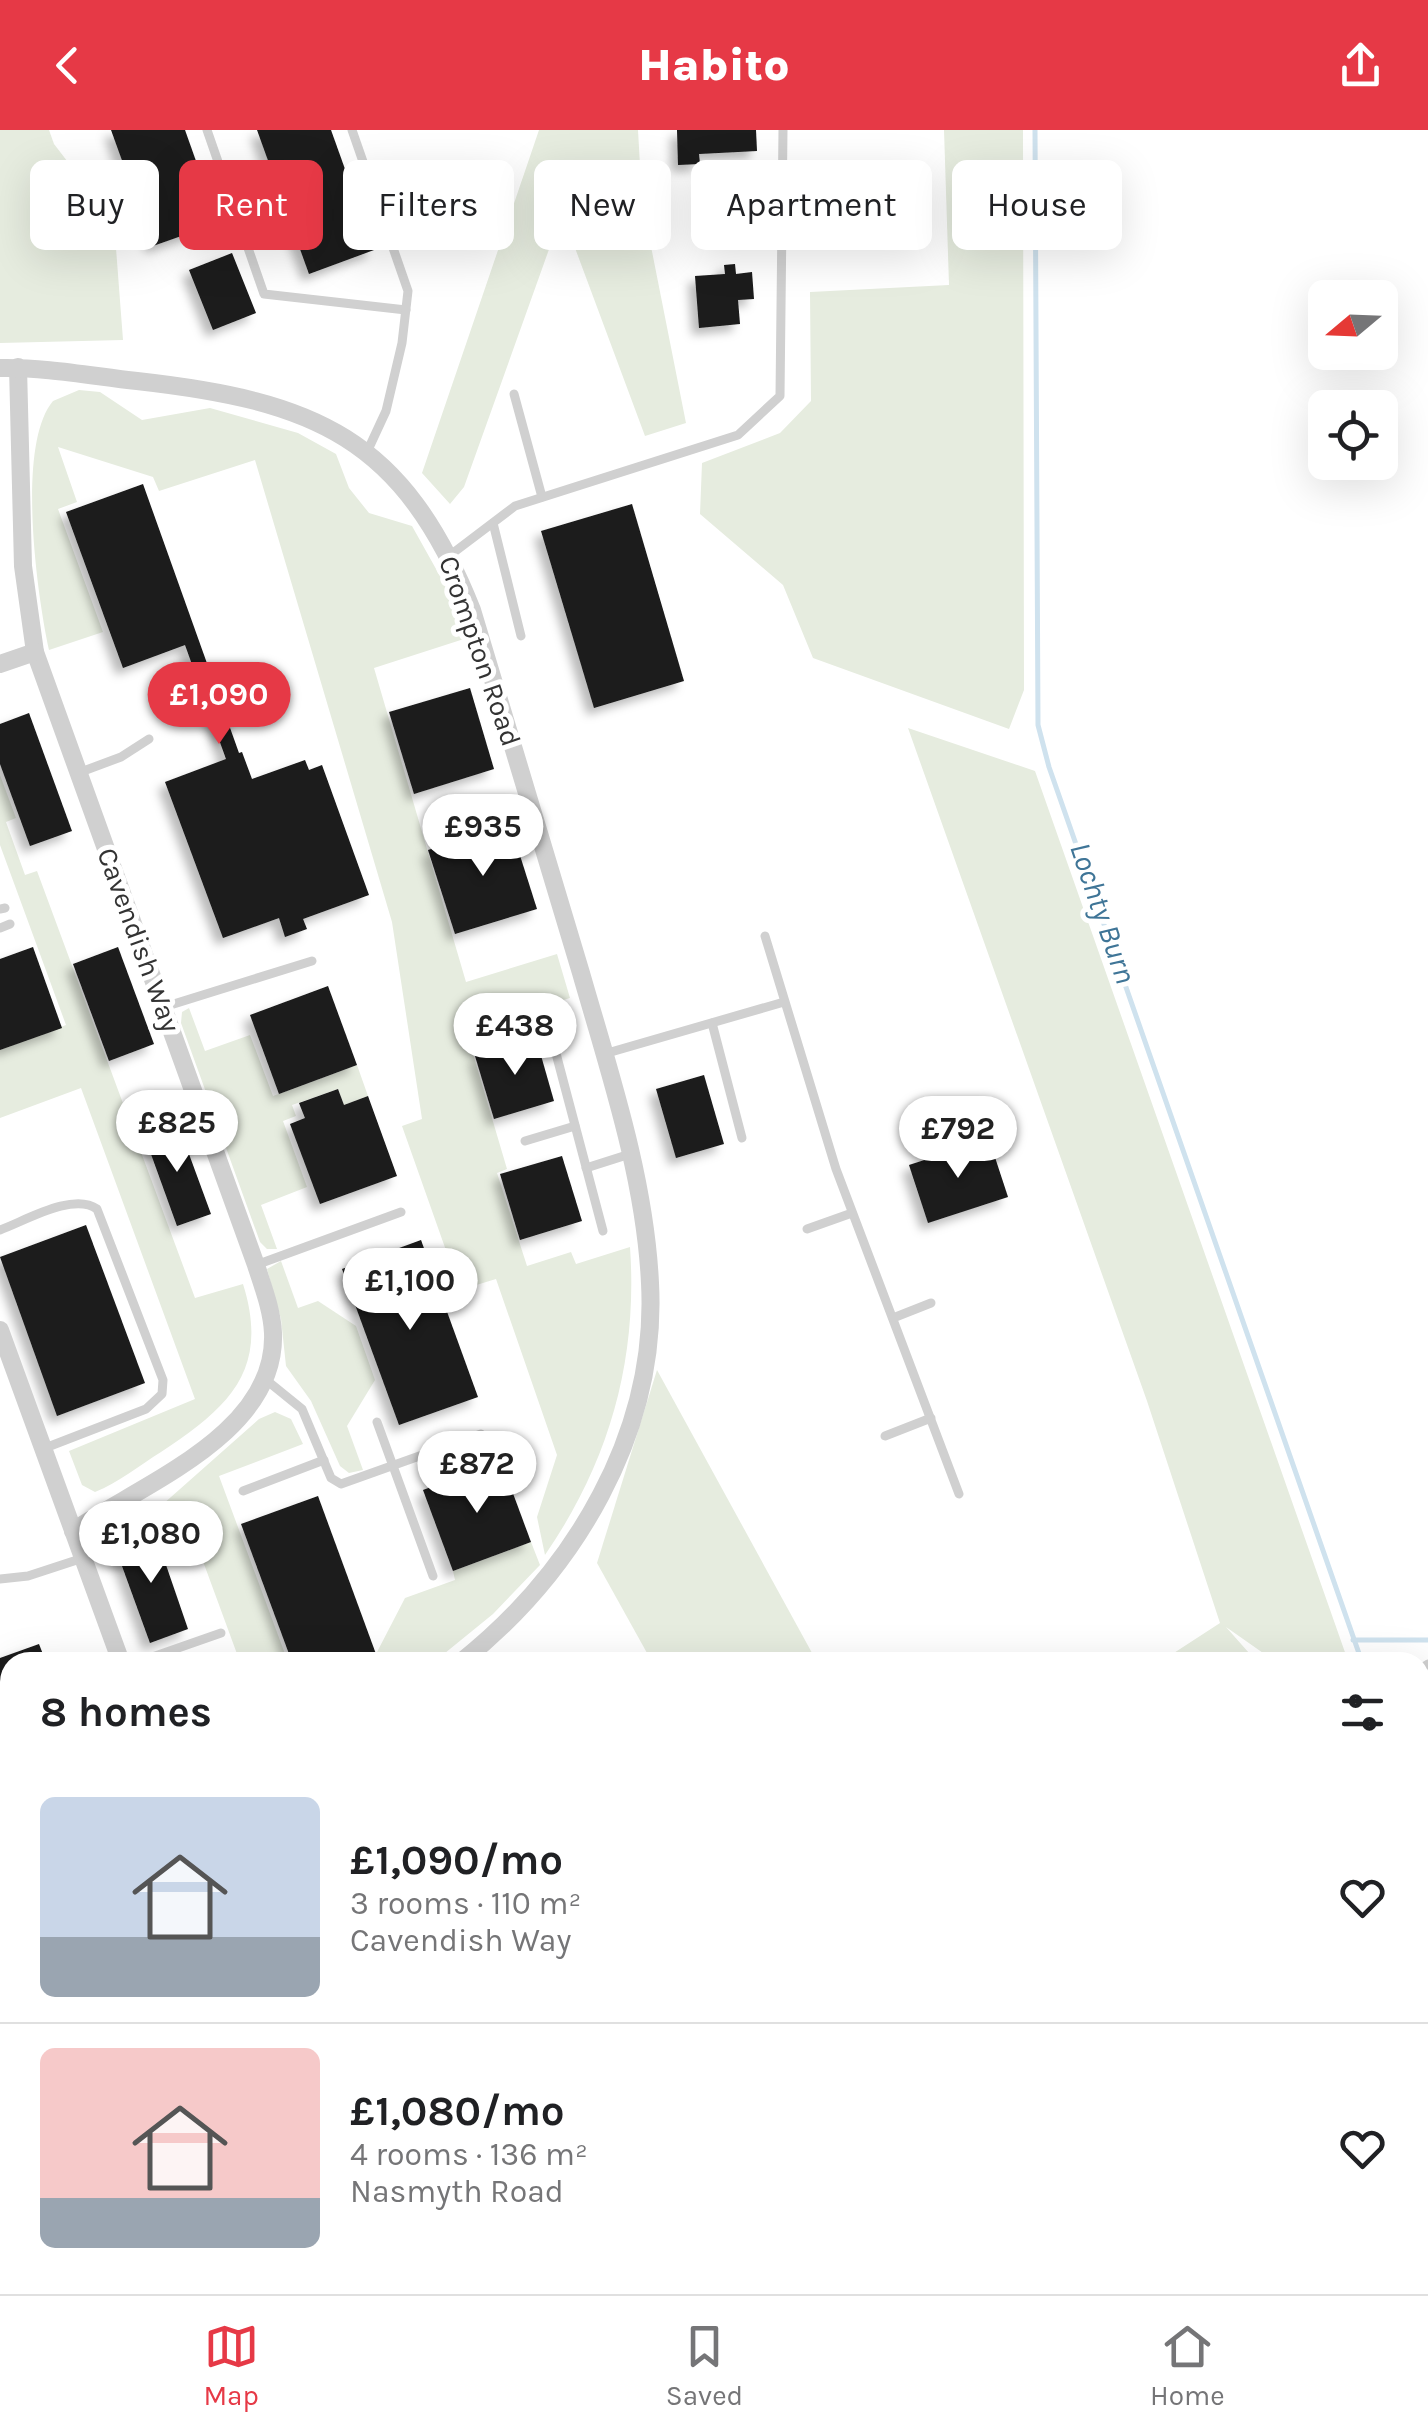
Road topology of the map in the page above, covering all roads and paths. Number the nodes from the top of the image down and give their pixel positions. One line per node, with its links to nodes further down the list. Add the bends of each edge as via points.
1 (207, 130): 4 (lane, via 264,294)
2 (352, 130): 4 (lane, via 408,291)
3 (783, 130): 8 (lane, via 780,396 738,435)
4 (406, 310): 7 (lane, via 386,411)
5 (9, 368): 7 (street, Crompton Road, via 276,404); 12 (street, Cavendish Way, via 22,566)
6 (514, 394): 8 (lane)
7 (367, 452): 10 (street, Crompton Road, via 406,488)
8 (542, 498): 9 (lane)
9 (492, 523): 10 (lane); 11 (lane)
10 (449, 556): 22 (street, Crompton Road, via 472,610)
11 (521, 636)
12 (35, 652): 13 (street); 15 (street, Cavendish Way)
13 (0, 664)
14 (149, 739): 15 (lane)
15 (78, 773): 19 (street, Cavendish Way)
16 (766, 936): 18 (lane)
17 (312, 960): 19 (lane)
18 (784, 1002): 20 (lane); 29 (lane)
19 (164, 1007): 33 (street, Cavendish Way)
20 (712, 1023): 22 (lane); 24 (lane)
21 (549, 1027): 23 (lane)
22 (604, 1054): 26 (street, Crompton Road)
23 (575, 1126): 25 (lane); 27 (lane)
24 (742, 1138)
25 (525, 1141)
26 (630, 1154): 27 (lane); 54 (street, Crompton Road, via 651,1288 642,1367 623,1442 592,1512 552,1576)
27 (586, 1168): 32 (lane)
28 (400, 1212): 33 (lane)
29 (852, 1213): 30 (lane); 35 (lane)
30 (806, 1229)
31 (0, 1230): 42 (lane, via 72,1204 97,1210 163,1380 162,1394 146,1409)
32 (603, 1231)
33 (256, 1265): 37 (street, Cavendish Way, via 273,1334)
34 (931, 1303): 35 (lane)
35 (893, 1318): 38 (lane)
36 (0, 1330): 42 (street)
37 (265, 1379): 43 (lane, via 302,1409); 47 (street, Cavendish Way, via 228,1431)
38 (930, 1418): 41 (lane); 46 (lane)
39 (377, 1422): 44 (lane)
40 (481, 1434): 44 (lane)
41 (885, 1436)
42 (43, 1449): 47 (street)
43 (324, 1460): 44 (lane, via 331,1478 346,1484); 45 (lane)
44 (393, 1467): 49 (lane)
45 (242, 1491)
46 (959, 1494)
47 (73, 1532): 48 (street)
48 (83, 1558): 50 (lane); 52 (street)
49 (433, 1576)
50 (0, 1579)
51 (221, 1633): 53 (lane)
52 (117, 1652)
53 (167, 1652)
54 (473, 1652)

